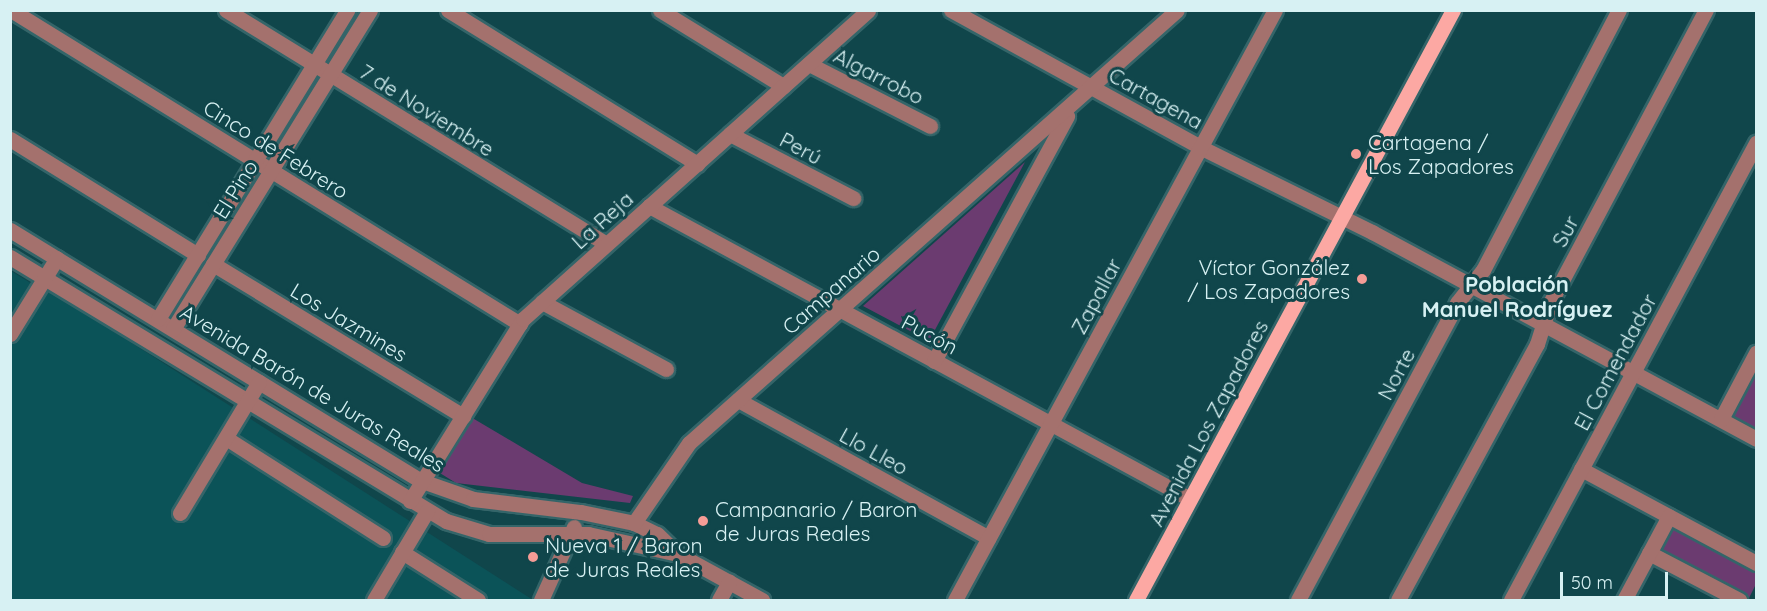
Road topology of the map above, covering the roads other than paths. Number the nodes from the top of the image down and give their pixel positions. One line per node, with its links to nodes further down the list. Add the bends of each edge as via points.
1 (11, 10): 25 (street, Cinco de Febrero)
2 (226, 10): 15 (street, 7 de Noviembre)
3 (347, 10): 15 (street, El Pino)
4 (370, 10): 16 (street, El Pino)
5 (448, 10): 26 (street)
6 (660, 10): 17 (street)
7 (868, 10): 14 (street, La Reja)
8 (951, 10): 18 (street, Cartagena)
9 (1177, 10): 18 (street, Campanario)
10 (1275, 10): 24 (street, Zapallar)
11 (1453, 10): 31 (main road, Avenida Los Zapadores)
12 (1619, 10): 39 (street, Norte, via 1483,270)
13 (1706, 10): 43 (street, Sur, via 1550,303)
14 (808, 64): 17 (street, La Reja); 20 (street, Algarrobo)
15 (314, 65): 16 (street, 7 de Noviembre); 25 (street, El Pino)
16 (330, 75): 28 (street, El Pino); 33 (street, 7 de Noviembre)
17 (783, 86): 21 (street, La Reja)
18 (1091, 87): 19 (street, Campanario); 24 (street, Cartagena)
19 (1074, 104): 41 (street, Campanario); 48 (street, Campanario)
20 (930, 126)
21 (730, 134): 26 (street, La Reja); 29 (street, Perú)
22 (10, 139): 34 (street)
23 (1756, 143): 27 (street, El Comendador)
24 (1200, 147): 31 (street, Cartagena); 56 (street, Zapallar)
25 (255, 161): 28 (street, Cinco de Febrero); 34 (street, El Pino)
26 (697, 164): 30 (street, La Reja)
27 (1750, 170): 50 (street, El Comendador)
28 (271, 171): 37 (street, El Pino); 44 (street, Cinco de Febrero)
29 (853, 198)
30 (649, 206): 33 (street, La Reja); 41 (street, Pucón)
31 (1342, 219): 39 (street, Cartagena); 61 (main road, Avenida Los Zapadores)
32 (10, 230): 36 (street, Avenida Barón de Juras Reales)
33 (606, 244): 40 (street, La Reja)
34 (198, 255): 42 (street, El Pino)
35 (10, 257): 38 (street, Avenida Barón de Juras Reales)
36 (57, 258): 38 (street); 42 (street, Avenida Barón de Juras Reales)
37 (213, 264): 45 (street, El Pino); 54 (street, Los Jazmines)
38 (45, 278): 46 (street); 53 (street, Avenida Barón de Juras Reales)
39 (1471, 285): 43 (street, Cartagena); 83 (street, Norte, via 1457,303)
40 (542, 302): 44 (street, La Reja); 49 (street)
41 (841, 310): 48 (street, Pucón); 52 (street, Campanario)
42 (158, 319): 45 (street, Avenida Barón de Juras Reales)
43 (1544, 323): 50 (street, Cartagena); 84 (street, Sur, via 1537,344)
44 (520, 324): 54 (street, La Reja)
45 (173, 329): 51 (street, Avenida Barón de Juras Reales)
46 (10, 334)
47 (1756, 353): 55 (street)
48 (934, 361): 56 (street, Pucón)
49 (666, 369)
50 (1634, 371): 55 (street, Cartagena); 59 (street, El Comendador)
51 (259, 382): 53 (street); 60 (street, Avenida Barón de Juras Reales)
52 (738, 400): 67 (street, Campanario, via 683,449); 70 (street, Llo Lleo)
53 (248, 402): 57 (street); 62 (street, Avenida Barón de Juras Reales)
54 (463, 416): 60 (street, La Reja)
55 (1721, 419): 58 (street, Cartagena)
56 (1051, 424): 61 (street, Pucón); 70 (street, Zapallar)
57 (226, 438): 65 (street); 69 (street)
58 (1756, 439)
59 (1581, 469): 66 (street); 85 (street, El Comendador)
60 (422, 481): 62 (street, La Reja); 64 (street, Avenida Barón de Juras Reales, via 473,500)
61 (1190, 500): 82 (main road, Avenida Los Zapadores)
62 (410, 501): 63 (street, Avenida Barón de Juras Reales)
63 (427, 511): 68 (street, Avenida Barón de Juras Reales, via 467,530 489,534); 71 (street)
64 (581, 512): 67 (street, Avenida Barón de Juras Reales); 68 (street)
65 (180, 513)
66 (1669, 516): 72 (street); 74 (street)
67 (634, 523): 73 (street, Avenida Barón de Juras Reales, via 657,534)
68 (572, 533): 73 (street, Avenida Barón de Juras Reales); 78 (street)
69 (383, 538)
70 (989, 538): 81 (street, Zapallar)
71 (402, 552): 76 (street); 77 (street)
72 (1649, 553): 86 (street); 87 (street)
73 (678, 554): 75 (street, Avenida Barón de Juras Reales)
74 (1756, 563)
75 (729, 582): 79 (street); 80 (street, Avenida Barón de Juras Reales)
76 (374, 600)
77 (478, 600)
78 (541, 600)
79 (719, 600)
80 (762, 600)
81 (955, 600)
82 (1136, 600)
83 (1298, 600)
84 (1398, 600)
85 (1511, 600)
86 (1624, 600)
87 (1739, 600)

